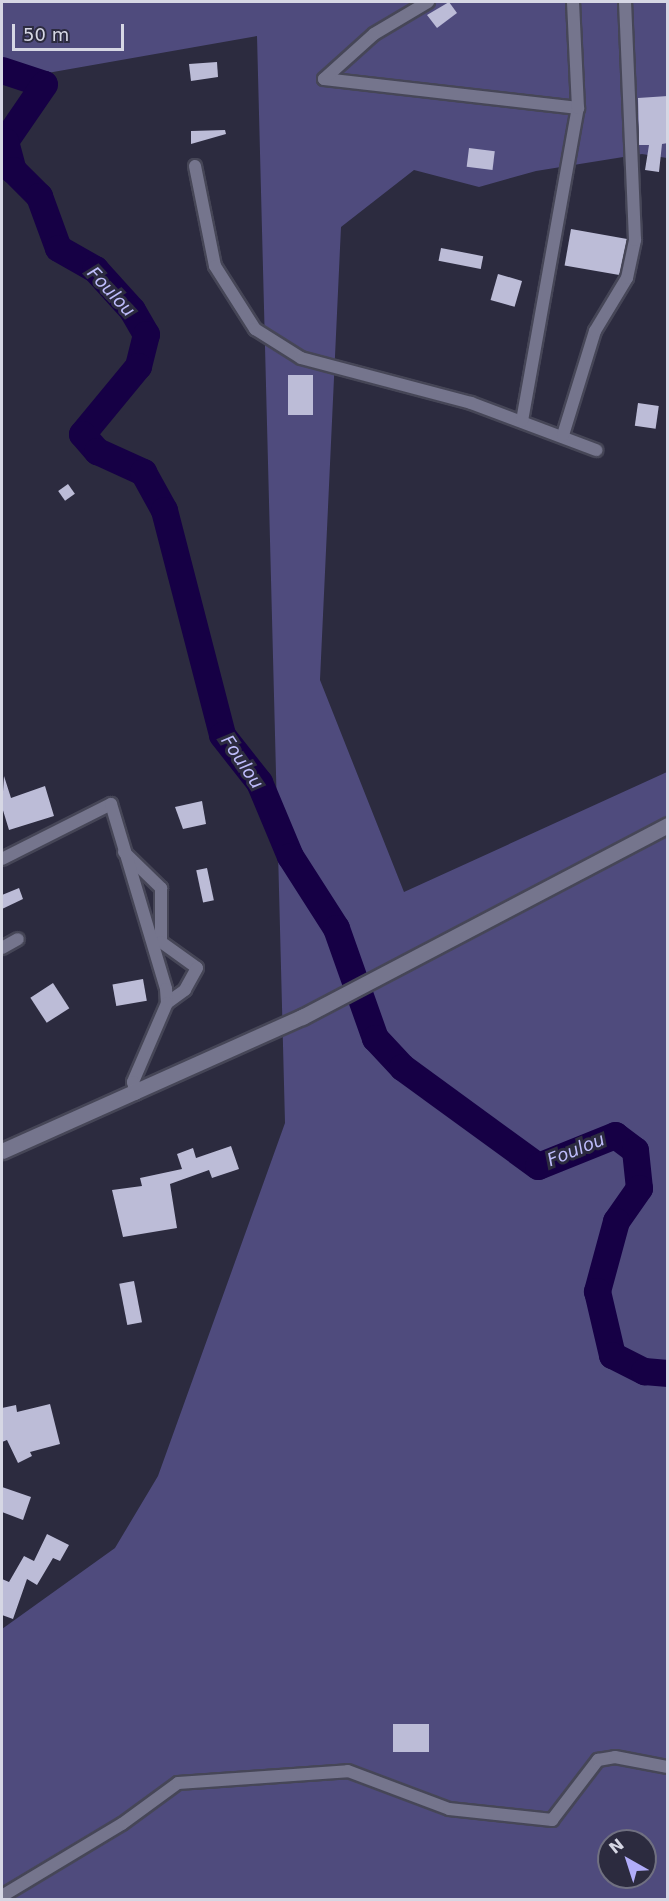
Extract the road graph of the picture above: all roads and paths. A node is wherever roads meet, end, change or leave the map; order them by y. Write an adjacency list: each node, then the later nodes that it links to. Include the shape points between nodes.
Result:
1 (428, 2): 4 (street, via 374,34 324,79)
2 (573, 2): 4 (street)
3 (625, 2): 7 (street, via 635,240 627,278 595,331)
4 (578, 108): 6 (street)
5 (195, 166): 6 (street, via 215,266 255,329 301,358)
6 (522, 421): 7 (street)
7 (563, 435): 8 (street)
8 (596, 450)
9 (668, 825): 15 (street, via 302,1017)
10 (124, 852): 11 (street, via 111,804); 14 (street); 14 (street, via 161,888 160,942 197,968 185,990)
11 (2, 859)
12 (18, 939): 13 (street)
13 (2, 948)
14 (167, 1004): 15 (street, via 133,1082)
15 (136, 1094): 16 (street)
16 (2, 1151)
17 (668, 1767): 18 (street, via 615,1757 597,1760 552,1820 449,1809 348,1771 178,1783 123,1824)
18 (2, 1896)

